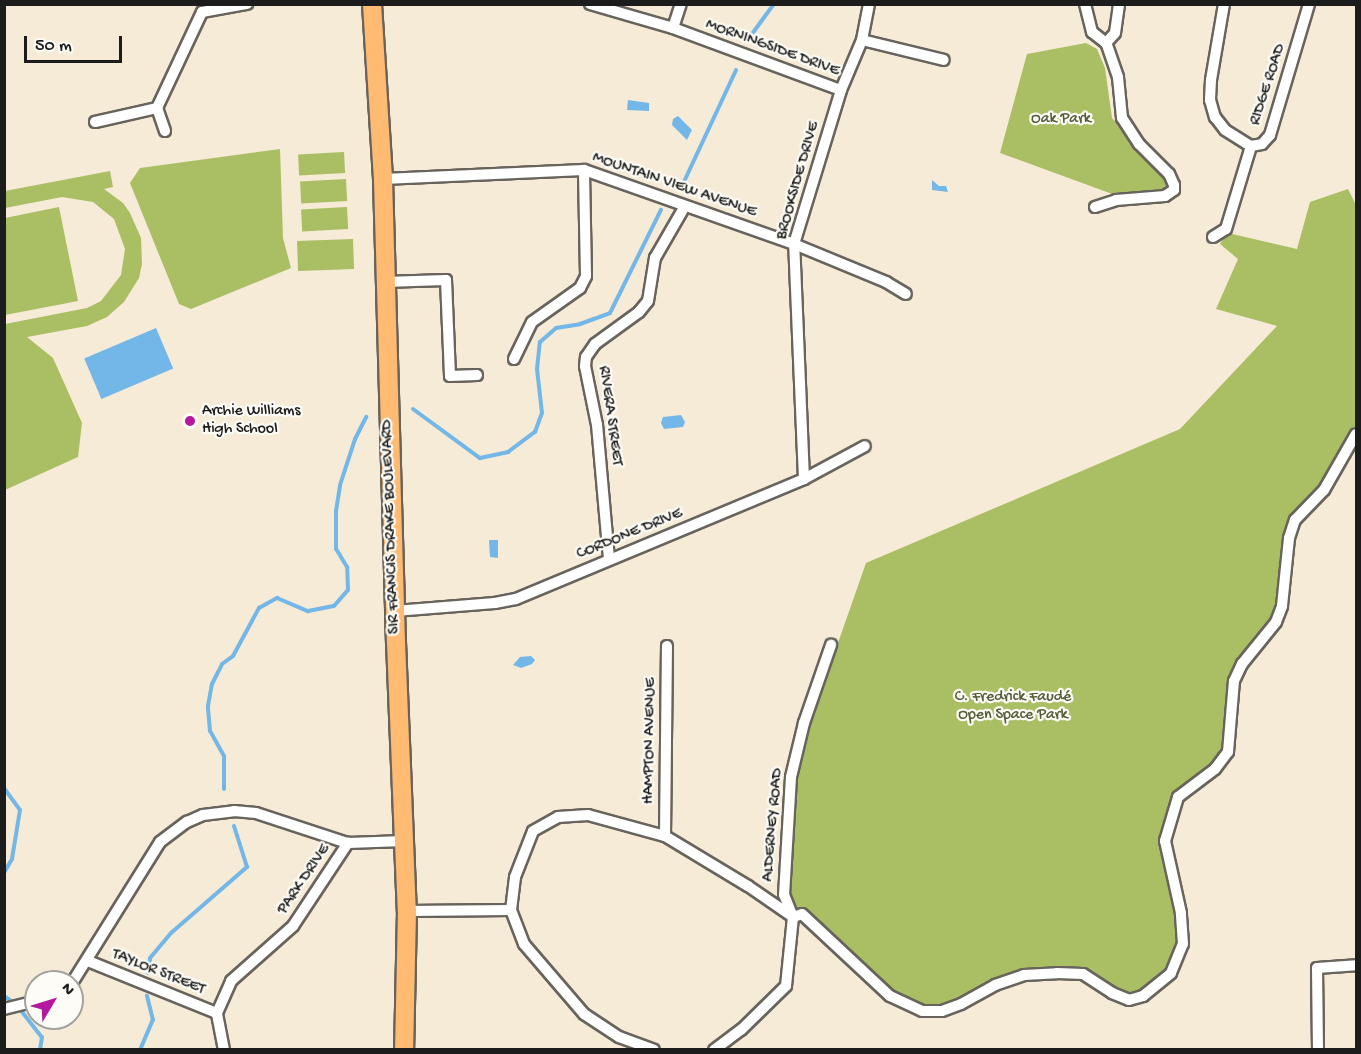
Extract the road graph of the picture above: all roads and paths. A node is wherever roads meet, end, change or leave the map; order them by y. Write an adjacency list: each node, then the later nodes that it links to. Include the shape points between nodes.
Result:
1 (247, 4): 15 (street, via 202,12)
2 (372, 4): 20 (main road, SIR FRANCIS DRAKE BOULEVARD)
3 (590, 4): 10 (street, MORNINGSIDE DRIVE)
4 (681, 4): 10 (street)
5 (869, 4): 11 (street, BROOKSIDE DRIVE)
6 (1085, 4): 12 (street, via 1092,32)
7 (1119, 4): 12 (street, via 1115,33)
8 (1224, 4): 18 (street, RIDGE ROAD, via 1210,100 1220,124 1230,135)
9 (1309, 4): 18 (street, RIDGE ROAD, via 1269,135 1262,144)
10 (673, 28): 14 (street, MORNINGSIDE DRIVE)
11 (862, 40): 13 (street); 14 (street, BROOKSIDE DRIVE)
12 (1106, 44): 22 (street, via 1118,77 1122,118 1139,144 1169,174 1174,190 1165,196 1116,200)
13 (944, 60)
14 (841, 90): 24 (street, BROOKSIDE DRIVE)
15 (157, 108): 16 (street); 17 (street)
16 (95, 122)
17 (165, 131)
18 (1251, 146): 23 (street, via 1226,229)
19 (584, 170): 20 (street, MOUNTAIN VIEW AVENUE); 21 (street, MOUNTAIN VIEW AVENUE); 27 (street, via 586,276 580,288 532,322)
20 (383, 179): 25 (main road, SIR FRANCIS DRAKE BOULEVARD)
21 (685, 206): 24 (street, MOUNTAIN VIEW AVENUE); 32 (street, RIVERA STREET, via 655,258 648,301 595,344 586,357 597,425)
22 (1095, 207)
23 (1213, 237)
24 (794, 244): 26 (street, MOUNTAIN VIEW AVENUE); 31 (street, BROOKSIDE DRIVE)
25 (384, 282): 28 (street, via 446,280 450,376); 33 (main road, SIR FRANCIS DRAKE BOULEVARD)
26 (906, 294)
27 (514, 359)
28 (477, 375)
29 (1356, 434): 41 (street, via 1324,490 1295,520 1276,622 1242,664 1234,681 1228,752 1215,770 1178,797 1165,841 1181,913 1183,944 1171,973 1143,996 1129,1000 1083,974 1057,973 1024,975 942,1011 922,1011 890,996 802,914)
30 (865, 446): 31 (street, CORDONE DRIVE)
31 (804, 479): 32 (street, CORDONE DRIVE)
32 (609, 559): 33 (street, CORDONE DRIVE, via 516,599)
33 (395, 611): 37 (main road, SIR FRANCIS DRAKE BOULEVARD)
34 (831, 645): 41 (street, ALDERNEY ROAD, via 804,723 791,777 784,895)
35 (667, 646): 36 (street, HAMPTON AVENUE)
36 (665, 836): 39 (street, via 588,815 558,817 533,831 515,877); 41 (street)
37 (404, 841): 38 (street); 40 (main road, SIR FRANCIS DRAKE BOULEVARD)
38 (348, 843): 42 (street, via 256,813 203,815 187,822 160,842); 47 (street, PARK DRIVE, via 293,926 231,981)
39 (511, 910): 40 (street); 50 (street, via 524,944 584,1014 619,1037)
40 (407, 911): 49 (main road, SIR FRANCIS DRAKE BOULEVARD)
41 (793, 917): 51 (street, ALDERNEY ROAD, via 786,986)
42 (88, 961): 44 (street); 47 (street, TAYLOR STREET)
43 (1356, 965): 52 (street, via 1317,968)
44 (81, 970)
45 (24, 1004): 46 (street)
46 (6, 1009)
47 (218, 1013): 48 (street)
48 (224, 1050)
49 (404, 1050)
50 (654, 1050)
51 (714, 1050)
52 (1318, 1050)

